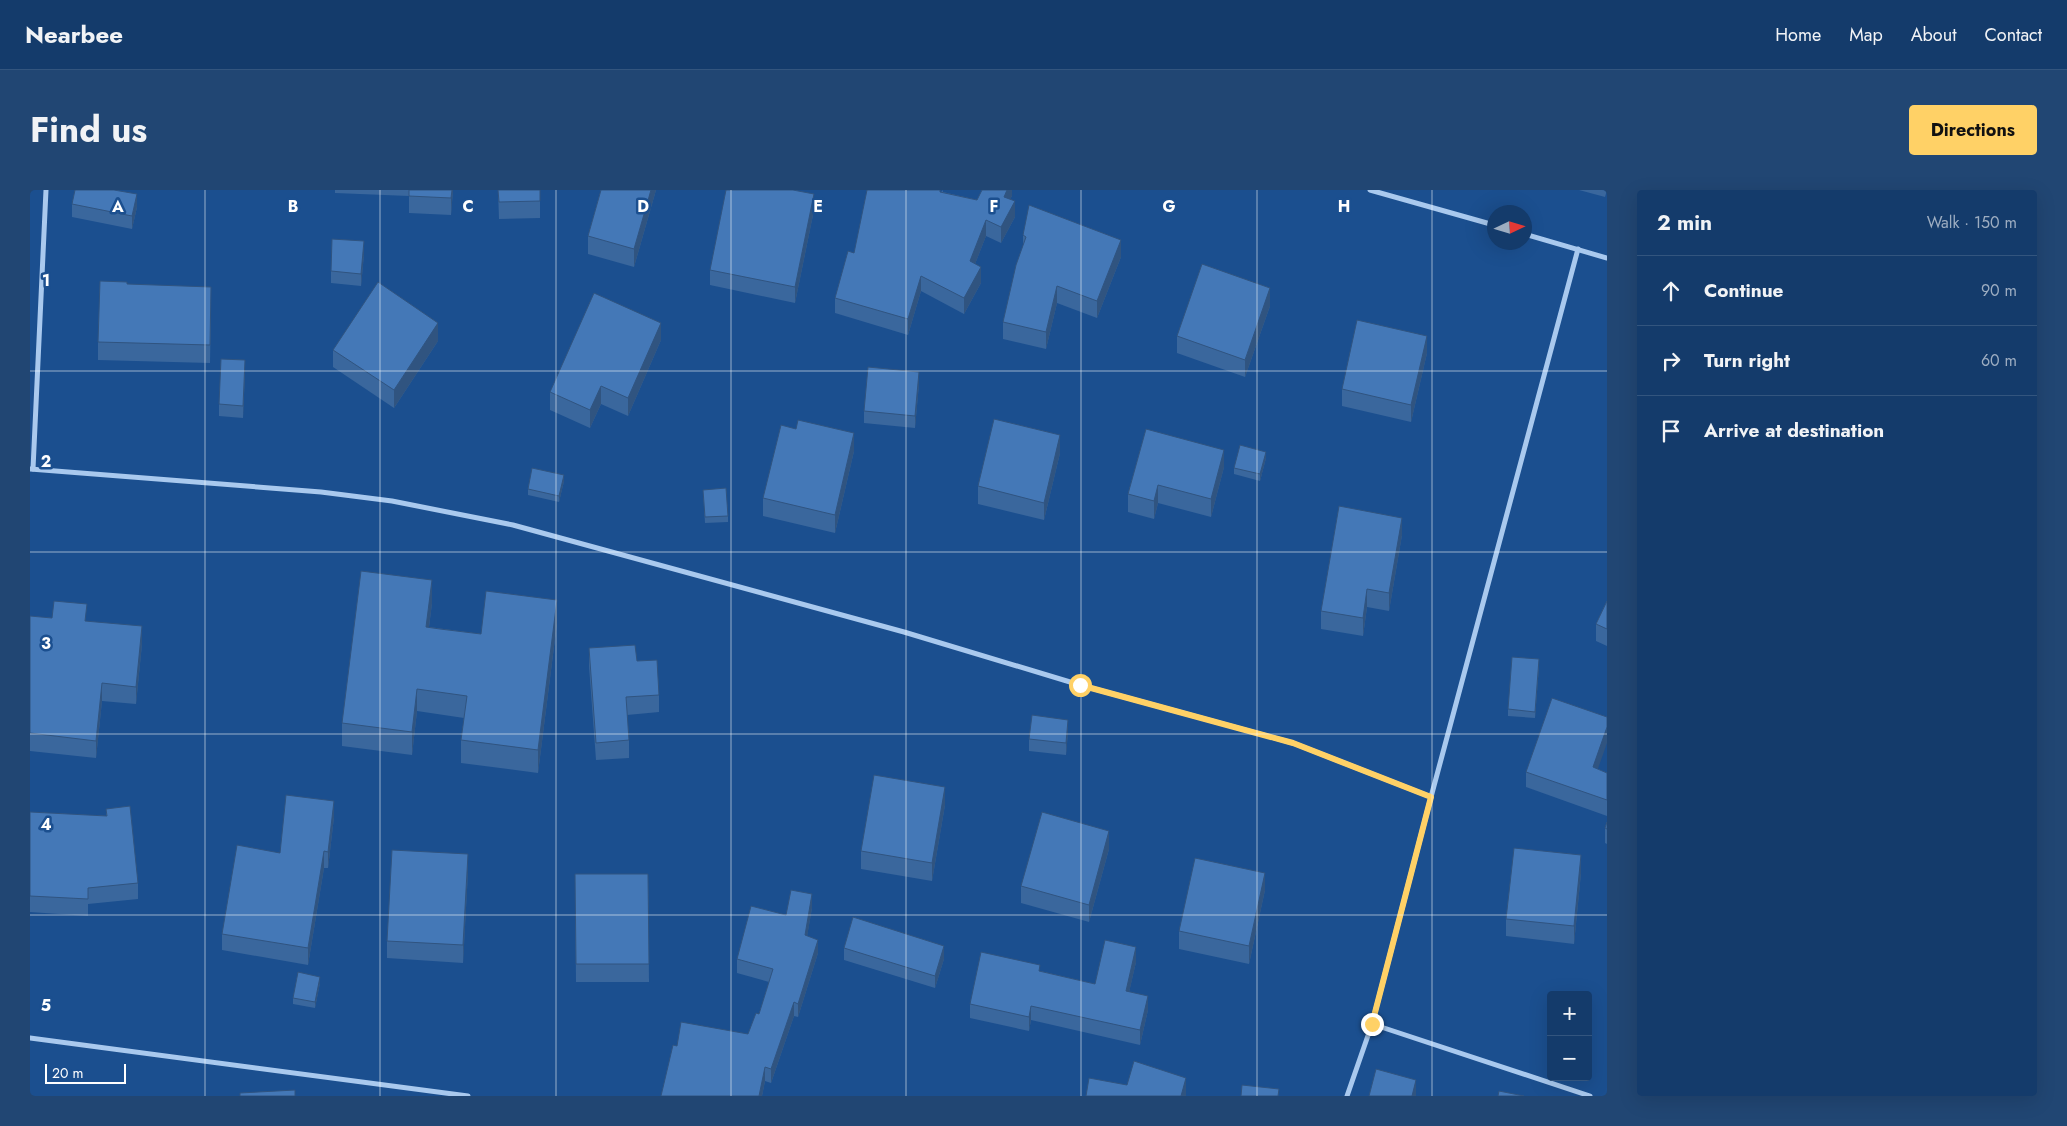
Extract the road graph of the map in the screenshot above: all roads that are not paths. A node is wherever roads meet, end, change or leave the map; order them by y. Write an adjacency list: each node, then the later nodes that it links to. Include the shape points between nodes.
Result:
1 (46, 190): 7 (street)
2 (1370, 190): 3 (street)
3 (1487, 223)
4 (1532, 236): 5 (street)
5 (1578, 249): 6 (street); 8 (street)
6 (1607, 258)
7 (32, 469): 8 (street, via 321,492 392,501 513,525 1293,743)
8 (1431, 797): 9 (street)
9 (1372, 1024): 12 (street); 13 (street)
10 (30, 1038): 11 (street)
11 (468, 1096)
12 (1347, 1096)
13 (1590, 1096)

